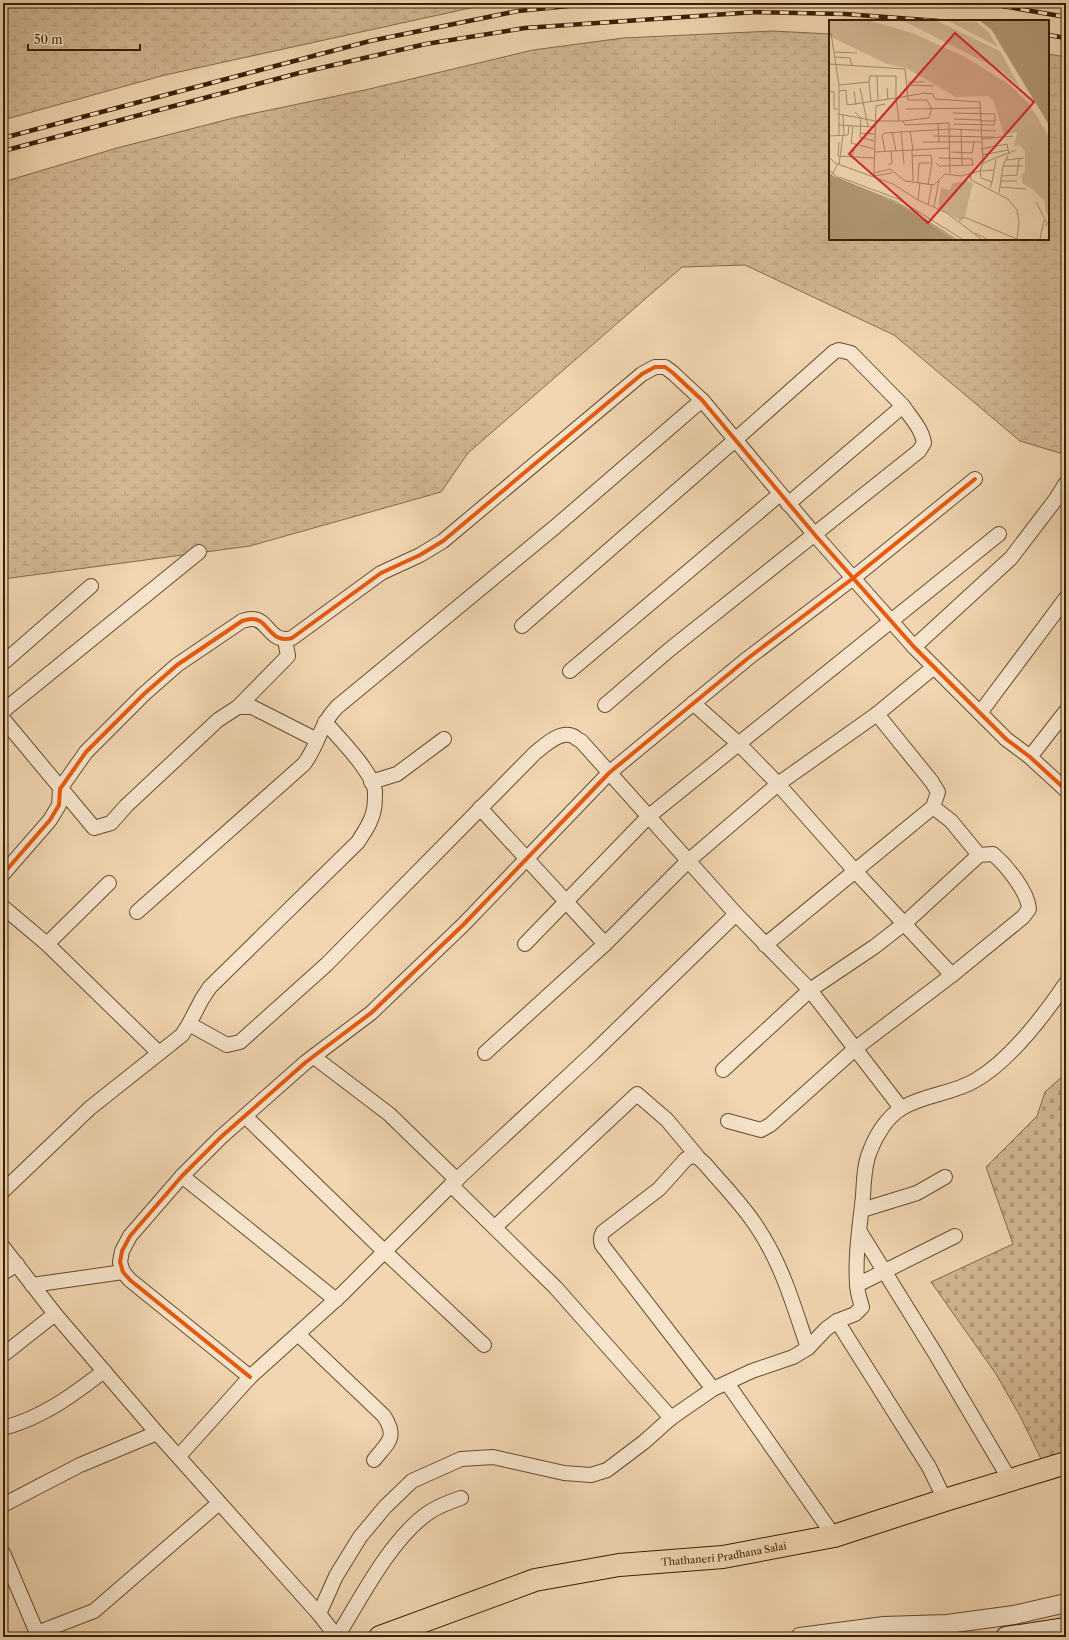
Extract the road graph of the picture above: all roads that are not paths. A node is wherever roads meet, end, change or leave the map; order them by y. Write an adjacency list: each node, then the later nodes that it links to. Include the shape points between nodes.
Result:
1 (702, 400): 3 (street); 15 (street, via 665,367 655,367 642,374 443,541 381,573 292,638); 28 (street, via 555,527 337,707)
2 (903, 406): 3 (street, via 851,353 839,350); 6 (street); 8 (street, via 924,438 919,451)
3 (735, 440): 6 (street); 14 (street)
4 (975, 479): 10 (street)
5 (1066, 483): 16 (street, via 1011,558)
6 (784, 499): 8 (street); 19 (street)
7 (999, 534): 13 (street)
8 (814, 535): 10 (street); 21 (street, via 669,650)
9 (199, 552): 23 (street)
10 (852, 579): 13 (street); 20 (street)
11 (90, 586): 17 (street)
12 (1066, 598): 25 (street)
13 (891, 622): 16 (street); 31 (street)
14 (522, 626)
15 (285, 640): 22 (street, via 288,656); 36 (street, via 279,639 259,621 252,618 242,621 177,665 144,694 86,752)
16 (914, 647): 18 (street)
17 (3, 663)
18 (934, 667): 25 (street); 26 (street)
19 (570, 671)
20 (693, 703): 31 (street); 33 (street)
21 (605, 705)
22 (238, 707): 30 (street, via 252,707); 36 (street, via 218,720 111,823 94,828)
23 (3, 711)
24 (1066, 711): 32 (street)
25 (980, 713): 32 (street, via 1006,739)
26 (877, 714): 35 (street); 38 (street, via 932,782 938,792)
27 (3, 719): 36 (street)
28 (325, 722): 30 (street); 34 (street, via 354,754)
29 (444, 739): 34 (street, via 397,774)
30 (317, 740): 49 (street, via 304,764)
31 (739, 744): 35 (street); 40 (street)
32 (1030, 757): 37 (street)
33 (609, 773): 39 (street, via 581,742 572,735 563,735 535,753); 40 (street); 42 (street)
34 (371, 782): 59 (street, via 375,790 374,810 358,842 210,987)
35 (778, 784): 43 (street); 44 (street)
36 (60, 789): 45 (street, via 59,805 50,820)
37 (1066, 790)
38 (933, 807): 41 (street, via 951,821); 44 (street)
39 (480, 808): 42 (street); 59 (street, via 327,964 240,1042 227,1045)
40 (649, 816): 43 (street); 47 (street)
41 (979, 855): 51 (street); 56 (street, via 993,854 1000,860 1026,895 1029,909 1023,917)
42 (526, 858): 47 (street); 63 (street, via 463,925 371,1013)
43 (687, 862): 50 (street); 54 (street)
44 (855, 871): 51 (street); 55 (street)
45 (3, 874)
46 (109, 883): 52 (street)
47 (566, 902): 53 (street); 54 (street)
48 (3, 908): 52 (street)
49 (137, 912)
50 (736, 914): 55 (street); 71 (street, via 593,1053)
51 (905, 923): 56 (street); 58 (street)
52 (47, 944): 61 (street)
53 (525, 944)
54 (604, 944): 62 (street)
55 (765, 945): 58 (street)
56 (952, 975): 60 (street)
57 (1066, 983): 65 (street, via 1003,1060 976,1081)
58 (810, 990): 60 (street); 64 (street)
59 (189, 1024): 61 (street, via 182,1035)
60 (856, 1048): 65 (street); 67 (street, via 770,1125 761,1130)
61 (159, 1053): 72 (street, via 90,1108)
62 (485, 1053)
63 (314, 1057): 66 (street); 71 (street, via 389,1114)
64 (723, 1070)
65 (901, 1108): 73 (street, via 879,1132 869,1152)
66 (245, 1116): 69 (street); 78 (street)
67 (728, 1121)
68 (697, 1156): 74 (street, via 667,1120 637,1094); 90 (street, via 748,1214 770,1249 786,1283); 95 (street, via 686,1159 659,1189 603,1232 600,1241)
69 (182, 1176): 80 (street, via 130,1236 122,1251 120,1262); 85 (street)
70 (945, 1177): 73 (street, via 917,1193)
71 (454, 1182): 74 (street); 78 (street)
72 (3, 1191)
73 (862, 1210): 75 (street)
74 (495, 1227): 96 (street, via 556,1288)
75 (860, 1232): 81 (street); 84 (street, via 856,1258)
76 (955, 1236): 81 (street)
77 (3, 1247): 79 (street)
78 (385, 1252): 85 (street); 89 (street)
79 (17, 1264): 82 (street); 83 (street)
80 (123, 1272): 83 (street); 93 (street)
81 (885, 1272): 84 (street); 102 (street)
82 (3, 1273)
83 (32, 1285): 86 (street)
84 (857, 1285): 87 (street, via 862,1307 855,1314)
85 (336, 1300): 88 (street)
86 (55, 1314): 91 (street); 92 (street)
87 (837, 1321): 90 (street, via 816,1337); 104 (street, via 930,1467)
88 (298, 1334): 93 (street); 100 (street, via 384,1416 392,1433)
89 (484, 1345)
90 (808, 1348): 94 (street, via 793,1357 752,1371)
91 (3, 1355)
92 (104, 1371): 97 (street, via 73,1395 46,1411); 98 (street)
93 (250, 1377): 99 (street)
94 (728, 1383): 95 (street); 107 (street)
95 (713, 1389): 96 (street)
96 (671, 1418): 110 (street, via 607,1470 591,1475 564,1473 493,1457 461,1459 412,1482 385,1507 360,1537 336,1576)
97 (3, 1428)
98 (157, 1433): 99 (street); 106 (street, via 80,1465)
99 (179, 1456): 105 (street)
100 (374, 1460)
101 (1066, 1463): 102 (main road, Thathaneri Pradhana Salai)
102 (1010, 1480): 104 (main road, Thathaneri Pradhana Salai)
103 (461, 1498): 113 (street, via 442,1504 408,1531 378,1571)
104 (946, 1500): 107 (main road, Thathaneri Pradhana Salai)
105 (219, 1503): 110 (street); 112 (street, via 94,1611)
106 (3, 1505)
107 (834, 1536): 114 (main road, Thathaneri Pradhana Salai, via 722,1557 619,1565 535,1580)
108 (3, 1553): 112 (street)
109 (1066, 1603): 115 (street, via 1014,1615 947,1624 884,1626)
110 (319, 1614): 113 (street)
111 (1066, 1628): 116 (main road)
112 (35, 1635)
113 (337, 1637)
114 (380, 1637)
115 (800, 1637)
116 (1006, 1637)

